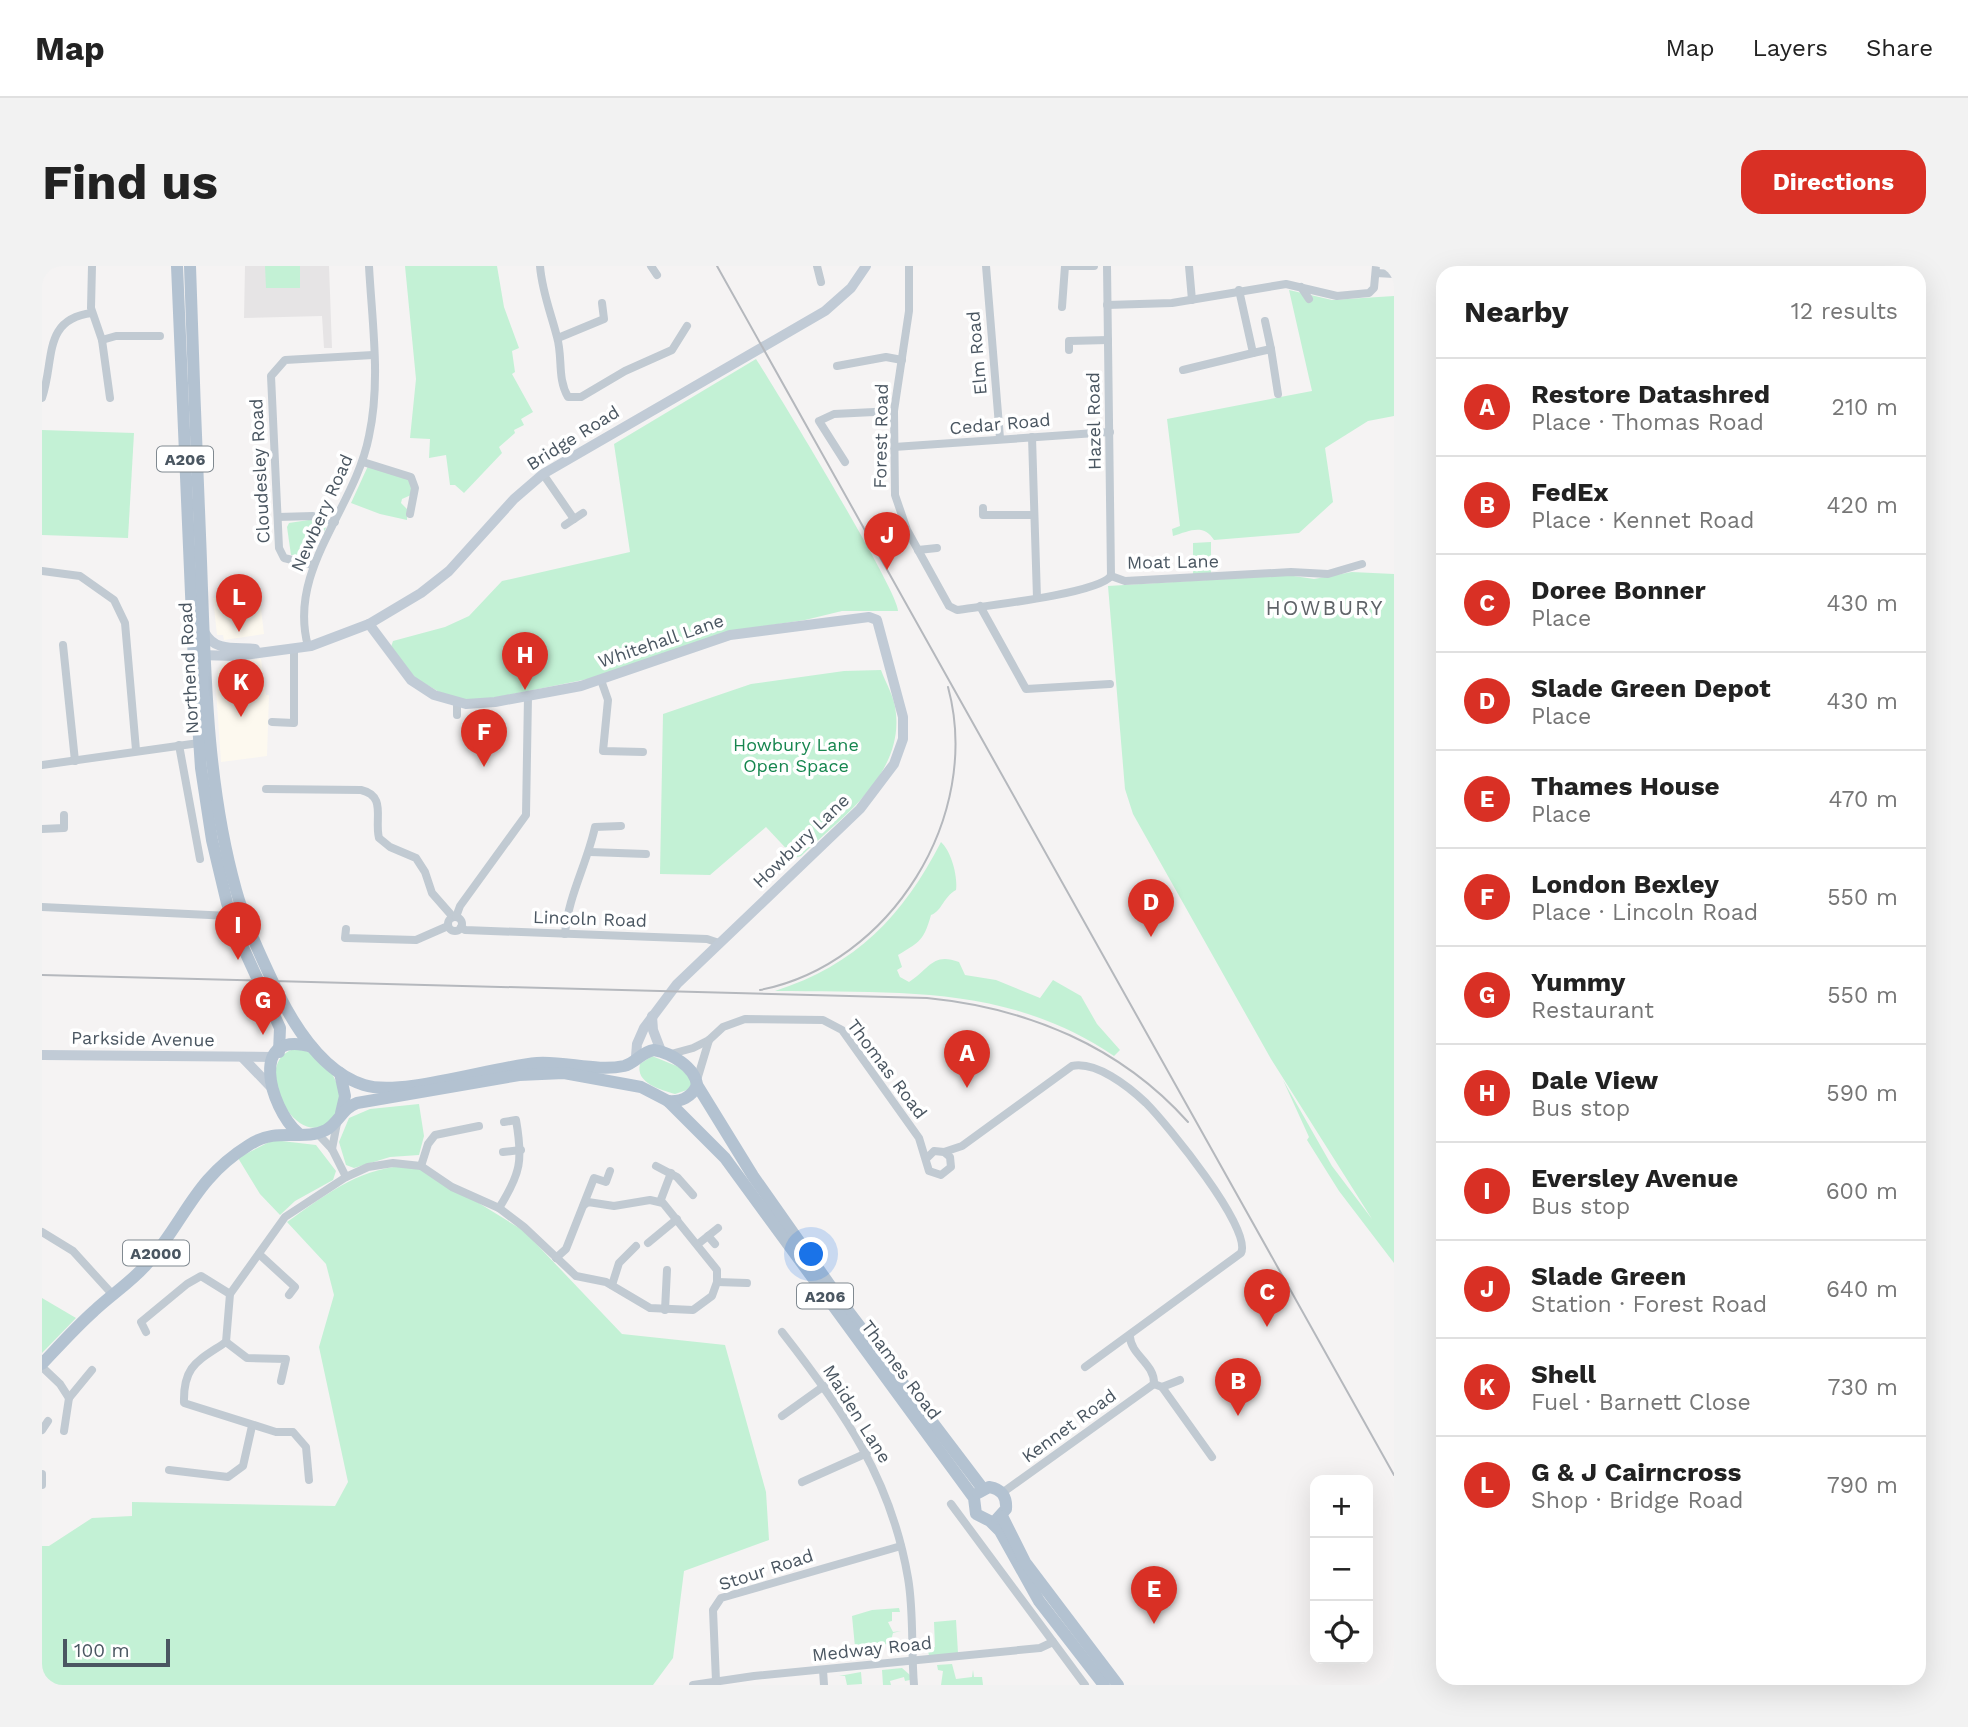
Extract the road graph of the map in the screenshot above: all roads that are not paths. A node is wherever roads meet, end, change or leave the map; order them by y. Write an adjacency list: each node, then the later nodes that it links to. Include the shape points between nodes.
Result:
1 (92, 266): 26 (street)
2 (177, 266): 76 (main road, Northend Road / A206)
3 (190, 266): 71 (main road, Northend Road / A206)
4 (369, 266): 37 (street, Newbery Road)
5 (540, 266): 30 (street, via 544,298)
6 (651, 266): 17 (street)
7 (817, 266): 18 (street)
8 (866, 266): 51 (street, Bridge Road, via 836,302 806,323)
9 (909, 266): 38 (street, Forest Road)
10 (986, 266): 47 (street, Elm Road)
11 (1065, 266): 12 (street); 25 (street)
12 (1094, 266)
13 (1107, 266): 24 (street, Hazel Road)
14 (1189, 266): 22 (street)
15 (1376, 270): 16 (street); 19 (street, via 1369,293 1334,296)
16 (1394, 274)
17 (657, 275)
18 (821, 282)
19 (1301, 286): 20 (street); 21 (street)
20 (1238, 290): 22 (street); 36 (street)
21 (1309, 299)
22 (1192, 300): 24 (street)
23 (602, 303): 30 (street, via 604,319)
24 (1107, 305): 32 (street, Hazel Road)
25 (1062, 307)
26 (92, 313): 31 (street); 33 (street, via 67,318)
27 (1265, 321): 34 (street)
28 (687, 326): 30 (street, via 672,350 581,397 568,397 561,385)
29 (160, 336): 31 (street, via 116,335)
30 (558, 338)
31 (102, 340): 43 (street)
32 (1108, 340): 35 (street, via 1069,341); 45 (street, Hazel Road)
33 (45, 346): 42 (street)
34 (1270, 349): 36 (street); 41 (street)
35 (1069, 350)
36 (1253, 353): 40 (street)
37 (373, 355): 49 (street, Newbery Road, via 373,413); 56 (street, Cloudesley Road, via 285,360 271,376)
38 (902, 360): 39 (street, Forest Road, via 874,358); 44 (street, Forest Road)
39 (837, 366)
40 (1183, 370)
41 (1278, 394)
42 (42, 398)
43 (110, 398)
44 (894, 411): 48 (street, Forest Road); 50 (street, via 834,414 819,421)
45 (1110, 432): 46 (street, Cedar Road); 65 (street, Hazel Road)
46 (1032, 437): 47 (street, Cedar Road); 55 (street)
47 (1000, 438): 48 (street, Cedar Road)
48 (894, 447): 61 (street, Forest Road, via 899,513)
49 (363, 462): 53 (street, via 411,477 415,488); 58 (street, Newbery Road)
50 (845, 462)
51 (543, 474): 57 (street); 70 (street, Bridge Road, via 449,571)
52 (583, 513): 57 (street)
53 (410, 514)
54 (983, 515): 55 (street)
55 (1033, 515): 66 (street)
56 (278, 517): 58 (street, via 313,516); 63 (street, Cloudesley Road, via 281,554 290,561)
57 (574, 519): 59 (street)
58 (335, 522): 63 (street, Newbery Road)
59 (565, 525)
60 (937, 548): 61 (street)
61 (918, 550): 67 (street, Forest Road)
62 (1362, 564): 65 (street, Moat Lane, via 1328,574 1125,581)
63 (313, 565): 73 (street, Newbery Road, via 303,600)
64 (42, 571): 85 (street, via 80,576 114,600 125,623)
65 (1111, 576): 66 (street, Moat Lane, via 1101,585)
66 (1037, 598): 68 (street, Moat Lane)
67 (949, 606): 68 (street, Moat Lane, via 957,610)
68 (980, 606): 78 (street, via 1026,689)
69 (877, 620): 77 (street, Whitehall Lane, via 836,620 730,635); 103 (street, Howbury Lane, via 901,703 903,739 898,755 860,809)
70 (369, 624): 73 (street, Bridge Road); 80 (street, Whitehall Lane, via 411,680)
71 (205, 633): 75 (street, Bridge Road, via 219,647); 76 (main road, Northend Road / A206)
72 (63, 645): 87 (street)
73 (308, 646): 74 (street, Bridge Road)
74 (295, 648): 75 (street, Bridge Road); 82 (street, via 294,723)
75 (265, 651): 76 (street, Bridge Road)
76 (200, 655): 83 (main road, Northend Road / A206); 106 (main road, Northend Road / A206, via 216,783 236,890 257,951 288,1013)
77 (601, 680): 79 (street, Whitehall Lane); 86 (street, via 608,700 603,751)
78 (1110, 684)
79 (528, 696): 80 (street, Whitehall Lane); 98 (street, via 526,815)
80 (457, 703): 81 (street)
81 (457, 715)
82 (272, 722)
83 (199, 743): 84 (street); 97 (main road, Northend Road / A206, via 212,840)
84 (179, 746): 85 (street); 95 (street)
85 (136, 750): 87 (street)
86 (643, 751)
87 (75, 761): 88 (street)
88 (42, 765)
89 (266, 789): 98 (street, via 373,794 378,801 380,838 416,858 432,893)
90 (64, 815): 92 (street, via 64,828)
91 (621, 826): 93 (street, via 595,827)
92 (42, 829)
93 (590, 852): 94 (street); 102 (street, via 567,905)
94 (646, 854)
95 (200, 859)
96 (42, 907): 97 (street)
97 (229, 910): 108 (main road, Northend Road / A206, via 280,1028)
98 (454, 917): 99 (street); 100 (street, via 461,920)
99 (448, 926): 100 (street, Lincoln Road, via 453,931); 101 (street, via 416,940 345,937)
100 (461, 927): 102 (street, Lincoln Road)
101 (346, 929)
102 (565, 934): 103 (street, Lincoln Road)
103 (719, 943): 104 (street, Howbury Lane)
104 (652, 1016): 107 (street); 111 (street, Howbury Lane, via 637,1044)
105 (709, 1040): 107 (street, Thomas Road, via 684,1052); 113 (street); 124 (street, Thomas Road, via 723,1027 745,1018 833,1023)
106 (312, 1046): 108 (main road, via 288,1046); 112 (main road)
107 (664, 1053): 111 (main road, via 648,1051); 113 (main road, Thames Road, via 692,1071)
108 (276, 1054): 110 (street, Parkside Avenue); 114 (main road, via 268,1074)
109 (42, 1055): 110 (street, Parkside Avenue)
110 (243, 1058): 114 (street)
111 (635, 1060): 112 (main road, via 613,1067 558,1062 522,1065 384,1089 360,1084); 115 (main road, via 635,1077)
112 (340, 1073): 118 (main road, via 345,1096)
113 (697, 1082): 117 (main road, via 693,1093 684,1099); 184 (main road, Thames Road / A206, via 753,1176)
114 (270, 1086): 116 (main road)
115 (641, 1087): 117 (main road, Thames Road); 118 (main road, Thames Road, via 580,1074 519,1075 362,1102 350,1105)
116 (275, 1100): 121 (main road); 123 (main road, via 278,1118)
117 (668, 1101): 184 (main road, Thames Road / A206, via 724,1158)
118 (339, 1118): 122 (main road, Thames Road); 126 (street)
119 (504, 1122): 127 (street, via 516,1120)
120 (479, 1126): 132 (street, via 435,1135)
121 (298, 1133): 122 (main road); 123 (main road, A2000)
122 (317, 1133): 126 (street)
123 (262, 1137): 156 (main road, A2000, via 205,1181 158,1251)
124 (919, 1138): 128 (street, Thomas Road); 130 (street, Thomas Road)
125 (962, 1146): 128 (street); 131 (street); 161 (street, via 1072,1066 1094,1067 1144,1101 1190,1155 1243,1240 1241,1253)
126 (332, 1149): 136 (street)
127 (522, 1150): 129 (street); 140 (street, via 517,1179)
128 (941, 1151): 130 (street); 131 (street, Thomas Road)
129 (503, 1152)
130 (927, 1158): 131 (street, via 927,1167 936,1175 946,1174)
131 (952, 1163)
132 (421, 1166): 136 (street, via 384,1163); 140 (street)
133 (656, 1166): 135 (street)
134 (610, 1171): 139 (street, via 606,1182 594,1178)
135 (671, 1173): 137 (street); 138 (street)
136 (346, 1177): 149 (street, via 285,1217)
137 (693, 1195)
138 (660, 1202): 139 (street); 141 (street)
139 (584, 1205): 150 (street, via 566,1249)
140 (499, 1208): 150 (street)
141 (677, 1219): 145 (street); 146 (street)
142 (718, 1228): 144 (street)
143 (42, 1231): 156 (street, via 73,1251)
144 (708, 1236): 146 (street); 147 (street)
145 (648, 1243)
146 (698, 1244): 152 (street, via 715,1265)
147 (715, 1244)
148 (636, 1246): 154 (street, via 619,1263)
149 (259, 1254): 155 (street); 157 (street, via 295,1287)
150 (556, 1258): 154 (street, via 576,1276)
151 (667, 1270): 158 (street)
152 (717, 1282): 153 (street); 158 (street, via 709,1300 698,1308)
153 (747, 1283)
154 (612, 1285): 158 (street, via 644,1306)
155 (230, 1294): 159 (street, via 201,1276 141,1322); 162 (street)
156 (113, 1295): 163 (main road, A2000)
157 (289, 1295)
158 (665, 1310)
159 (146, 1332)
160 (782, 1332): 169 (street, Maiden Lane)
161 (1130, 1337): 164 (street); 168 (street)
162 (226, 1342): 167 (street, via 247,1358 286,1359); 173 (street, via 192,1365 183,1383 184,1403)
163 (42, 1366): 170 (street)
164 (1085, 1367)
165 (92, 1370): 170 (street)
166 (1180, 1380): 168 (street, Kennet Road)
167 (281, 1381)
168 (1158, 1385): 177 (street); 183 (street, Kennet Road)
169 (824, 1386): 171 (street); 176 (street, Maiden Lane)
170 (69, 1398): 175 (street)
171 (782, 1416)
172 (48, 1421): 174 (street)
173 (252, 1426): 178 (street, via 243,1466 228,1477); 180 (street, via 293,1432 306,1447)
174 (42, 1430)
175 (64, 1431)
176 (867, 1453): 181 (street); 187 (street, Maiden Lane, via 886,1494)
177 (1212, 1457)
178 (169, 1470)
179 (42, 1474): 182 (street)
180 (309, 1480)
181 (802, 1482)
182 (42, 1485)
183 (1002, 1493): 184 (main road, via 995,1488); 186 (main road, Thames Road / A206, via 1007,1502)
184 (979, 1494): 186 (main road, Thames Road / A206, via 976,1514)
185 (951, 1504): 188 (street)
186 (996, 1518): 197 (main road, Thames Road / A206, via 1039,1601); 198 (main road, Thames Road / A206)
187 (901, 1546): 189 (street, Maiden Lane, via 908,1581); 192 (street, Stour Road, via 721,1598 713,1610)
188 (1054, 1642): 189 (street, Medway Road, via 1040,1648); 196 (street)
189 (912, 1661): 190 (street, Medway Road); 195 (street, Maiden Lane)
190 (823, 1670): 191 (street, Medway Road); 194 (street)
191 (755, 1680): 192 (street, Medway Road)
192 (716, 1681): 193 (street, Medway Road)
193 (693, 1685)
194 (824, 1685)
195 (914, 1685)
196 (1086, 1685)
197 (1104, 1685)
198 (1118, 1685)

